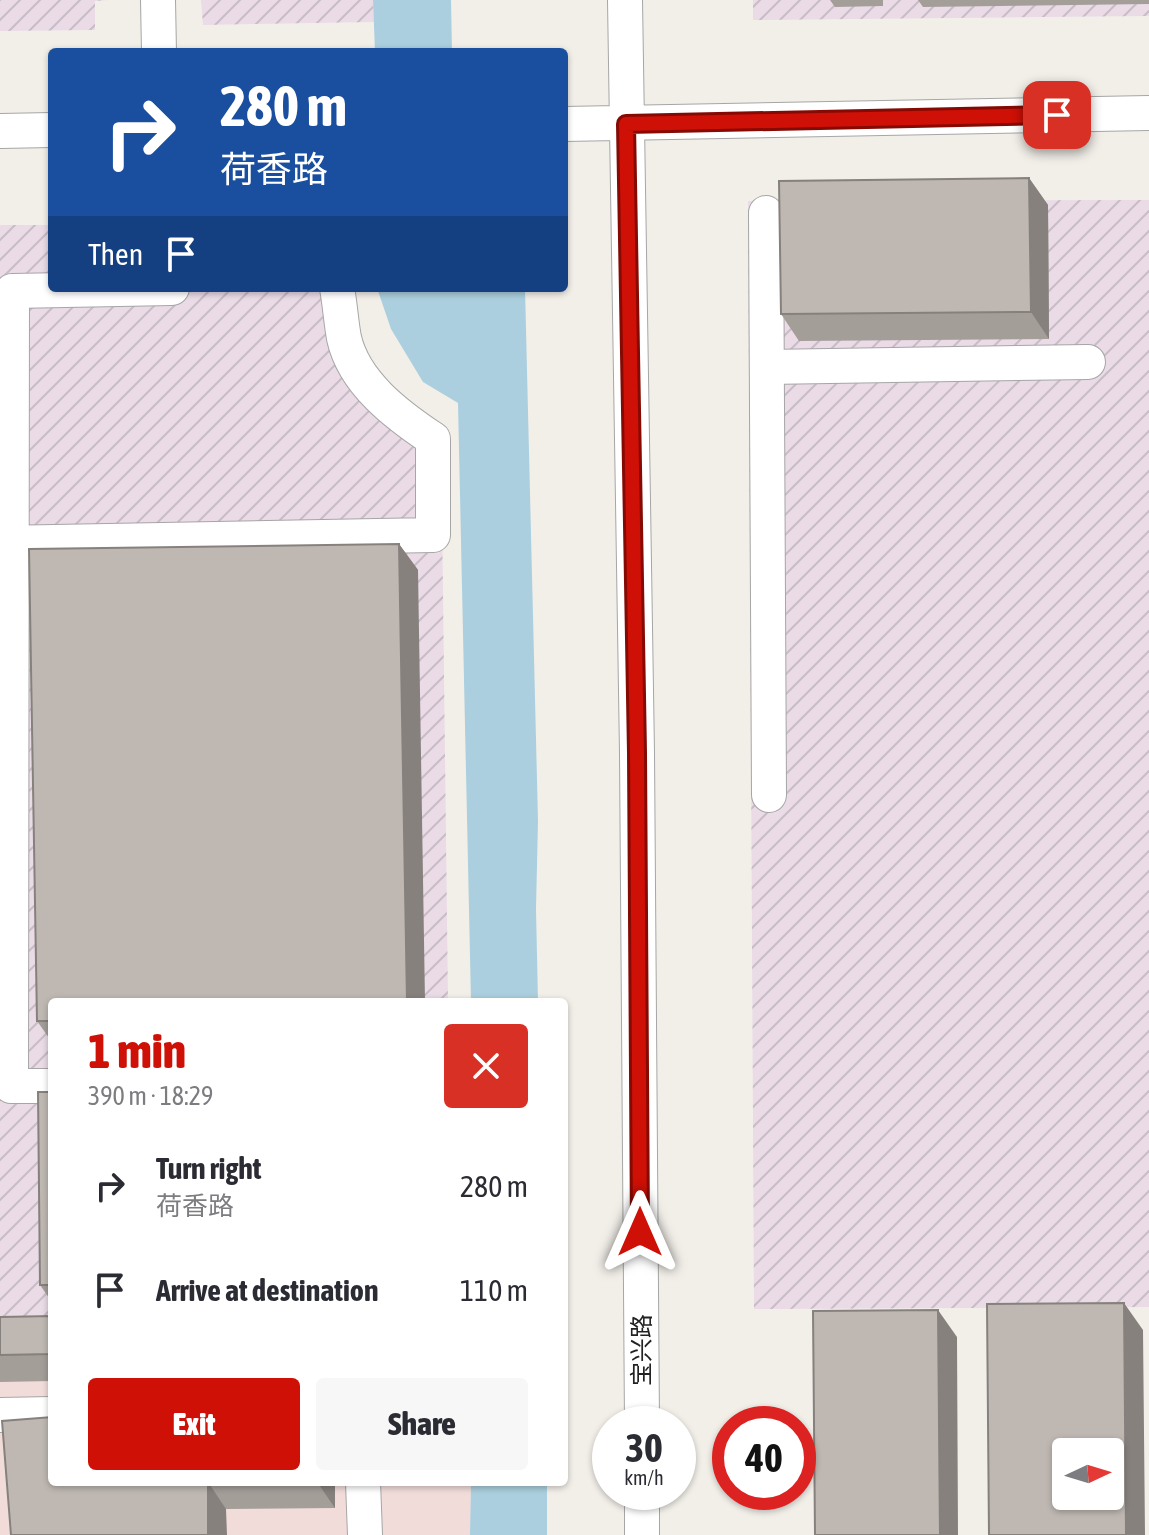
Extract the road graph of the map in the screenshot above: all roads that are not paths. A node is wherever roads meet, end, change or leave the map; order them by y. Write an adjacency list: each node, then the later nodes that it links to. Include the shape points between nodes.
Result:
1 (158, 0): 3 (street)
2 (625, 0): 6 (street, 宝兴路)
3 (159, 48)
4 (1149, 113): 6 (street)
5 (568, 124): 6 (street)
6 (626, 124): 18 (street, 宝兴路)
7 (48, 130): 8 (street)
8 (0, 131)
9 (766, 213): 13 (street)
10 (48, 290): 14 (street, via 12,291)
11 (338, 292): 14 (street, via 344,340 356,367 400,417 433,439 433,535)
12 (1088, 362): 13 (street)
13 (767, 367): 15 (street)
14 (6, 542): 16 (street)
15 (769, 795)
16 (5, 1086): 17 (street)
17 (48, 1086)
18 (642, 1406)
19 (48, 1414): 20 (street)
20 (0, 1415)
21 (363, 1486): 23 (street)
22 (642, 1510): 24 (street)
23 (365, 1535)
24 (642, 1535)

